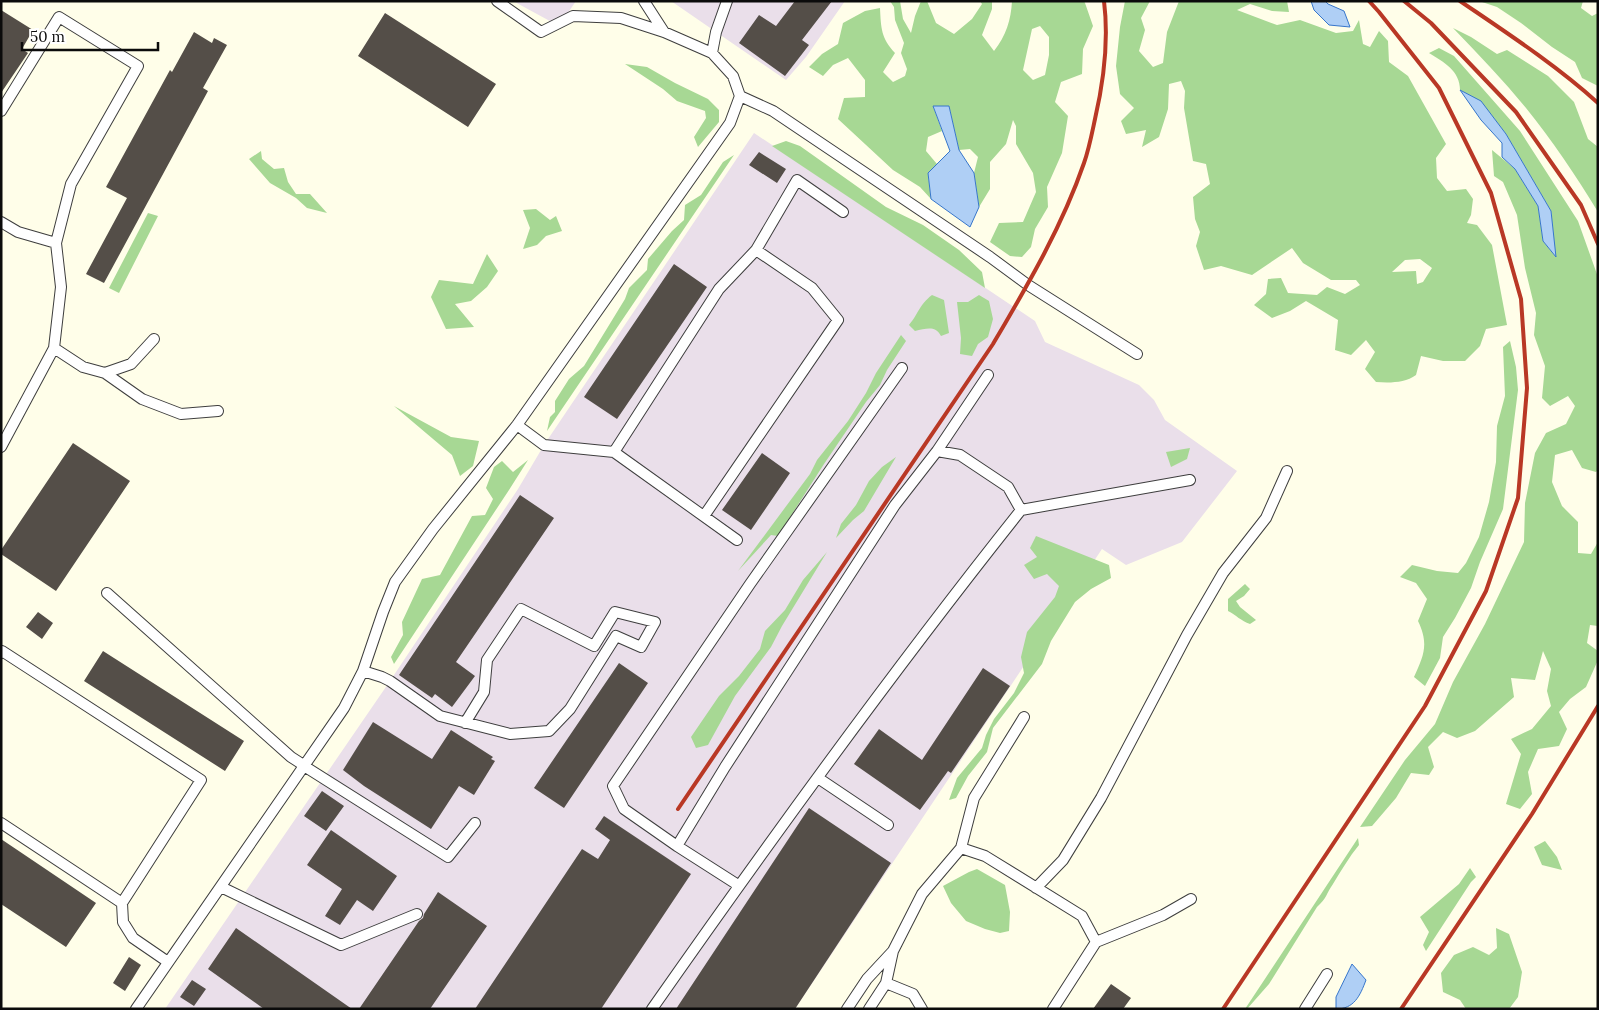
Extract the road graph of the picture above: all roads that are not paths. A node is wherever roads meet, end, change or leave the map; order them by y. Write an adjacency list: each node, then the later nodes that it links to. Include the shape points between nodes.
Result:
1 (497, 1): 4 (lane, via 541,32 573,16 621,18)
2 (644, 1): 4 (lane)
3 (728, 1): 5 (lane)
4 (664, 32): 5 (lane)
5 (712, 53): 6 (lane, via 733,76)
6 (740, 96): 14 (lane, via 773,111 1028,285); 19 (lane, via 730,123)
7 (1, 111): 10 (lane, via 59,17 138,66 71,184)
8 (843, 212): 11 (lane, via 798,180)
9 (1, 222): 10 (lane, via 18,232)
10 (56, 242): 13 (lane, via 61,287)
11 (756, 250): 22 (lane, via 719,290); 26 (lane, via 812,288 838,320)
12 (154, 339): 16 (lane, via 131,364)
13 (54, 348): 16 (lane, via 83,367); 20 (lane)
14 (1137, 354)
15 (902, 368): 38 (lane, via 613,786 624,809)
16 (105, 373): 18 (lane, via 142,398 181,414)
17 (988, 376): 21 (lane)
18 (218, 411)
19 (517, 425): 22 (lane, via 544,445); 30 (lane, via 433,529 395,582)
20 (1, 447)
21 (937, 451): 25 (lane, via 960,455 1008,487); 38 (lane, via 890,513)
22 (614, 452): 26 (lane)
23 (1287, 472): 42 (lane, via 1266,518 1223,573 1187,635 1101,798 1063,860)
24 (1190, 480): 25 (lane)
25 (1021, 510): 34 (lane, via 957,590)
26 (704, 516): 27 (lane)
27 (737, 540)
28 (107, 593): 33 (lane)
29 (1, 652): 44 (lane, via 202,780)
30 (363, 671): 32 (lane, via 382,677 440,716); 33 (lane, via 344,708)
31 (1024, 717): 39 (lane, via 974,798)
32 (465, 723): 32 (lane, via 510,734 549,731 570,709 616,636 641,647 655,622 616,612 594,646 521,609 487,660 484,692)
33 (305, 766): 36 (lane, via 448,857); 41 (lane)
34 (818, 778): 37 (lane); 40 (lane)
35 (1, 823): 44 (lane)
36 (475, 823)
37 (888, 825)
38 (677, 846): 40 (lane)
39 (961, 848): 42 (lane, via 985,856); 47 (lane, via 922,894)
40 (738, 886): 52 (lane)
41 (221, 887): 45 (lane, via 341,945); 48 (lane)
42 (1036, 888): 46 (lane, via 1082,916)
43 (1191, 899): 46 (lane, via 1162,915)
44 (122, 903): 48 (lane, via 123,922 133,938)
45 (417, 914)
46 (1096, 942): 56 (lane)
47 (893, 951): 50 (lane); 53 (lane)
48 (168, 962): 51 (lane)
49 (1327, 974): 57 (lane)
50 (886, 983): 54 (lane); 55 (lane, via 914,994)
51 (136, 1009)
52 (652, 1009)
53 (847, 1009)
54 (869, 1009)
55 (922, 1009)
56 (1053, 1009)
57 (1305, 1009)

